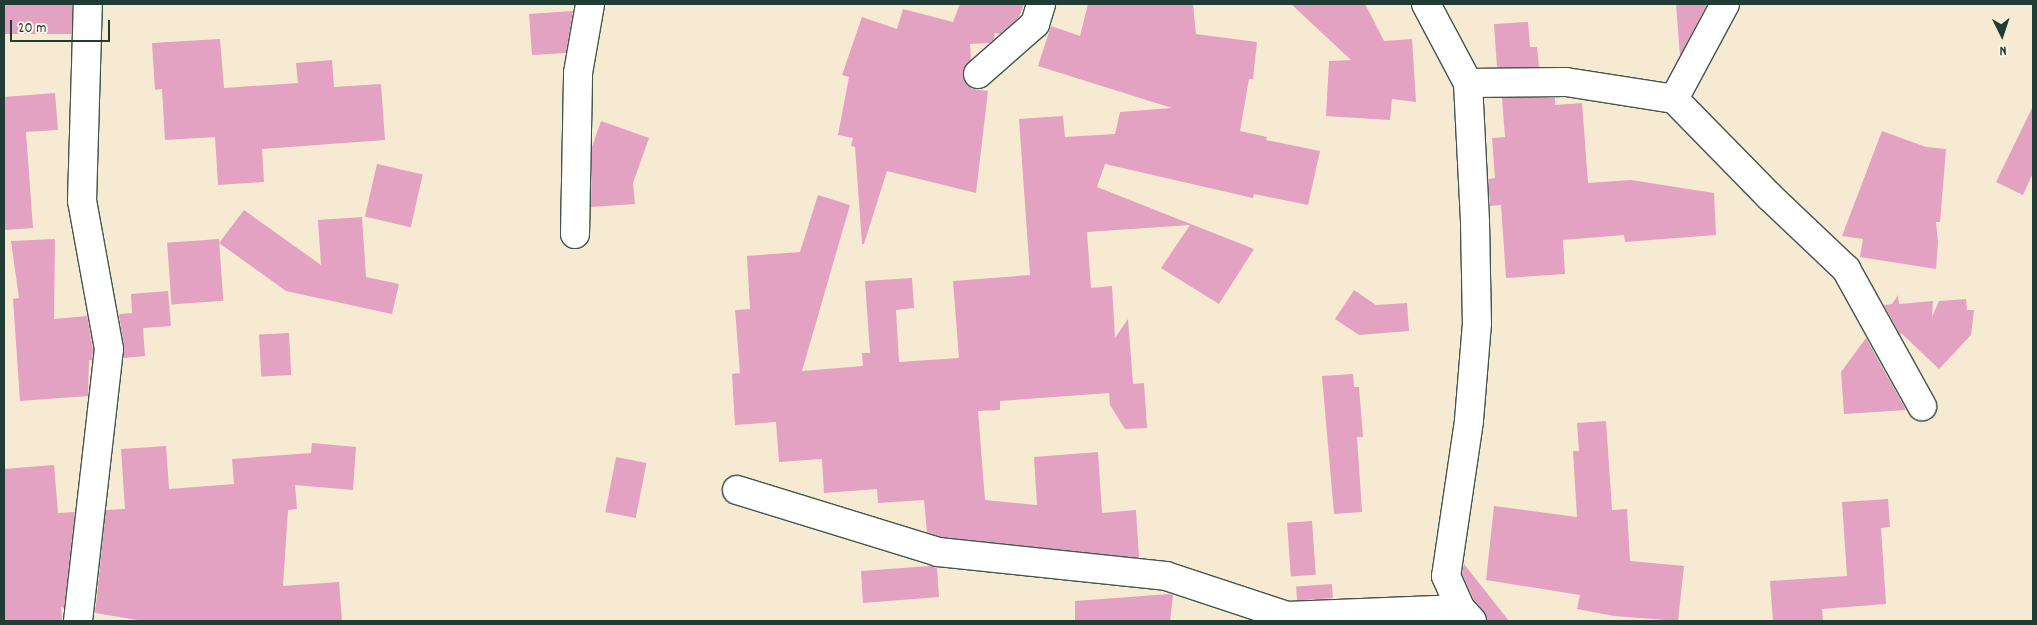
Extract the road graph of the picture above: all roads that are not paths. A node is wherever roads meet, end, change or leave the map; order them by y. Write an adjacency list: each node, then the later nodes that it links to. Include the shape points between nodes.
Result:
1 (88, 4): 13 (street, via 82,201 109,349)
2 (590, 4): 9 (street, via 578,73)
3 (1041, 4): 6 (street, via 1035,24)
4 (1426, 4): 7 (street)
5 (1726, 4): 8 (street)
6 (978, 74)
7 (1468, 83): 8 (street, via 1566,82); 12 (street, via 1476,222 1477,323 1469,421 1446,576)
8 (1674, 99): 10 (street, via 1846,269)
9 (575, 234)
10 (1922, 406)
11 (737, 490): 12 (street, via 938,552 1166,576 1287,616)
12 (1467, 615)
13 (78, 621)

